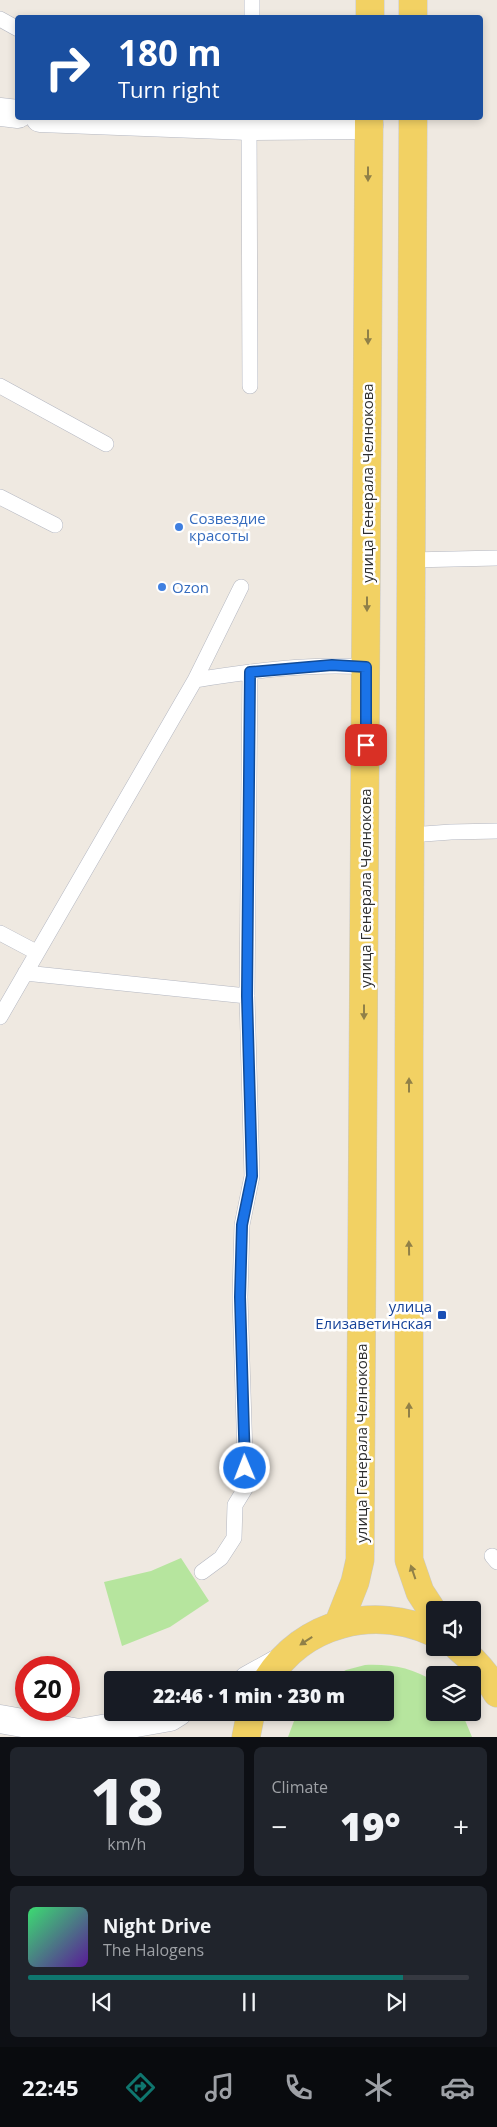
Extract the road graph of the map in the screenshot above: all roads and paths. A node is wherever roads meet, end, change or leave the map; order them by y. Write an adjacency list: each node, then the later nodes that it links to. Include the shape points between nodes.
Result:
1 (252, 0): 4 (lane)
2 (370, 0): 5 (main road)
3 (413, 0): 6 (main road)
4 (252, 15)
5 (370, 15)
6 (413, 15)
7 (0, 19): 8 (lane)
8 (15, 27)
9 (0, 112): 10 (street)
10 (15, 114)
11 (146, 120): 14 (street)
12 (413, 120): 21 (main road)
13 (369, 121): 14 (street); 23 (main road, улица Генерала Челнокова, one-way to 23)
14 (249, 122): 16 (lane)
15 (0, 386): 17 (lane)
16 (250, 386)
17 (106, 444)
18 (0, 497): 19 (lane)
19 (55, 525)
20 (497, 558): 21 (lane)
21 (411, 560): 27 (main road)
22 (241, 587): 25 (lane)
23 (366, 667): 24 (lane, via 332,665); 35 (main road, улица Генерала Челнокова, one-way to 35, via 360,1560)
24 (250, 672): 25 (lane); 31 (lane)
25 (195, 680): 29 (lane)
26 (497, 831): 27 (lane)
27 (410, 835): 34 (main road, one-way to 27, via 409,1560)
28 (0, 933): 29 (lane)
29 (36, 952): 30 (lane)
30 (25, 973): 31 (lane); 32 (lane)
31 (247, 996): 33 (lane, via 252,1176 242,1225 240,1297 246,1487 236,1505 234,1538 221,1558)
32 (0, 1016)
33 (202, 1572)
34 (426, 1601)
35 (338, 1625): 36 (main road, via 380,1619); 38 (main road, one-way to 38, via 305,1640)
36 (426, 1629)
37 (469, 1656): 39 (main road)
38 (273, 1671)
39 (497, 1693)
40 (0, 1719): 43 (street)
41 (147, 1721): 43 (street)
42 (249, 1721): 44 (main road)
43 (83, 1735)
44 (246, 1737)

